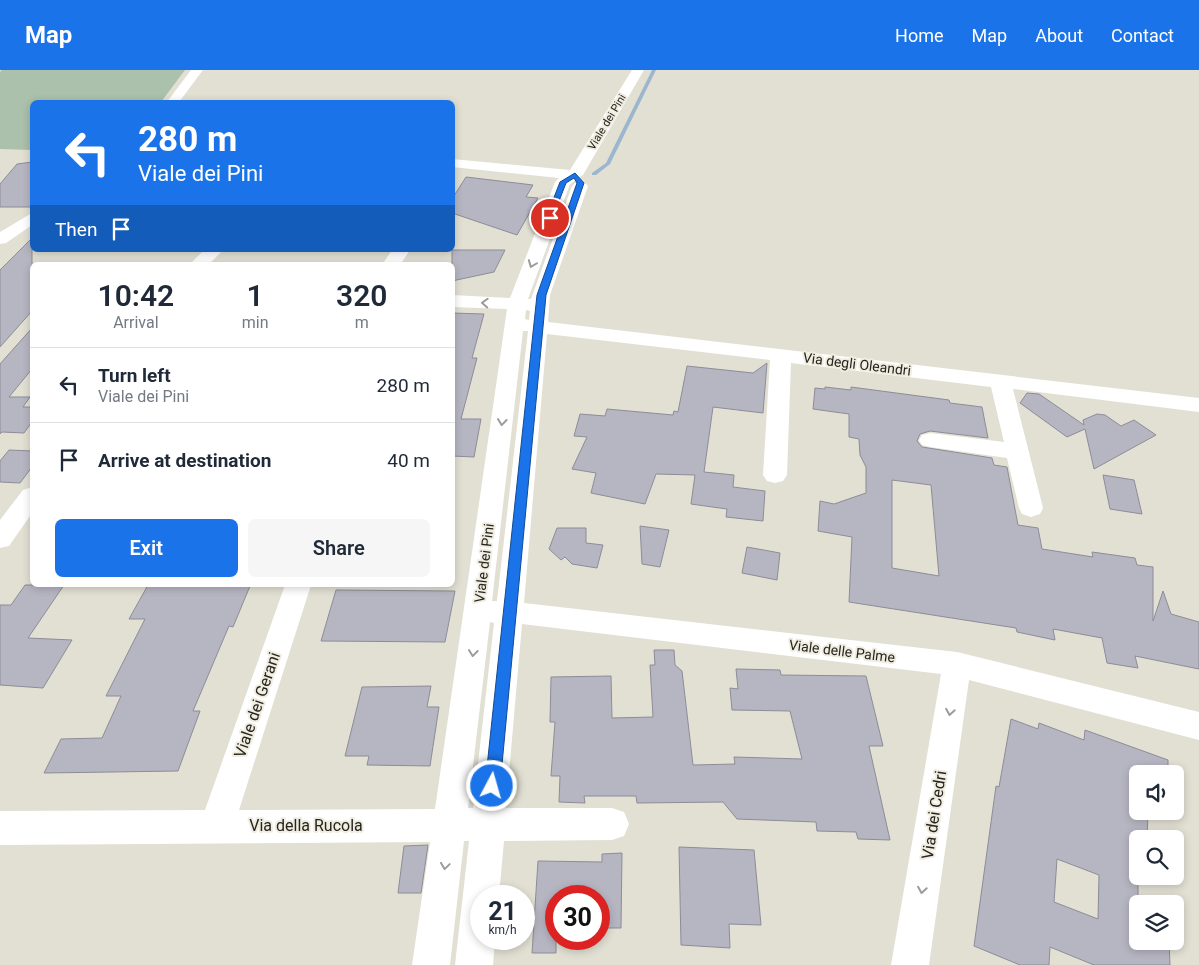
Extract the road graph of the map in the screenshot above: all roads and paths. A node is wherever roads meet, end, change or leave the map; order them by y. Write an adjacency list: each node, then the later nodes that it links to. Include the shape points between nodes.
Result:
1 (197, 70): 3 (street)
2 (638, 70): 5 (street, Viale dei Pini)
3 (174, 100)
4 (455, 163): 5 (street)
5 (575, 175): 11 (street, Viale dei Pini, via 580,183 541,295)
6 (29, 222): 7 (street)
7 (0, 239)
8 (212, 252): 9 (street)
9 (201, 262)
10 (455, 302): 11 (street, Via degli Oleandri, one-way to 10)
11 (528, 315): 12 (street, Via degli Oleandri); 22 (street, Viale dei Pini, one-way to 22); 23 (street, Viale dei Pini)
12 (780, 355): 13 (street, Via degli Oleandri); 17 (street)
13 (1000, 381): 14 (street, Via degli Oleandri); 16 (street)
14 (1199, 405)
15 (930, 440): 16 (street)
16 (1017, 452): 19 (street)
17 (775, 476)
18 (18, 505): 20 (street)
19 (1031, 508)
20 (0, 539)
21 (297, 587): 29 (street, Viale dei Gerani)
22 (478, 612): 23 (street, Viale delle Palme); 26 (street, Viale dei Pini, one-way to 26)
23 (510, 612): 24 (street, Viale delle Palme); 27 (street, Viale dei Pini)
24 (957, 664): 25 (street, Viale delle Palme); 33 (street, Via dei Cedri, one-way to 33)
25 (1199, 726)
26 (450, 824): 27 (street, Via della Rucola); 29 (street, Via della Rucola); 31 (street, Viale dei Pini, one-way to 31)
27 (488, 824): 28 (street, Via della Rucola); 32 (street, Viale dei Pini)
28 (612, 824)
29 (217, 825): 30 (street, Via della Rucola)
30 (0, 828)
31 (431, 965)
32 (474, 965)
33 (910, 965)

